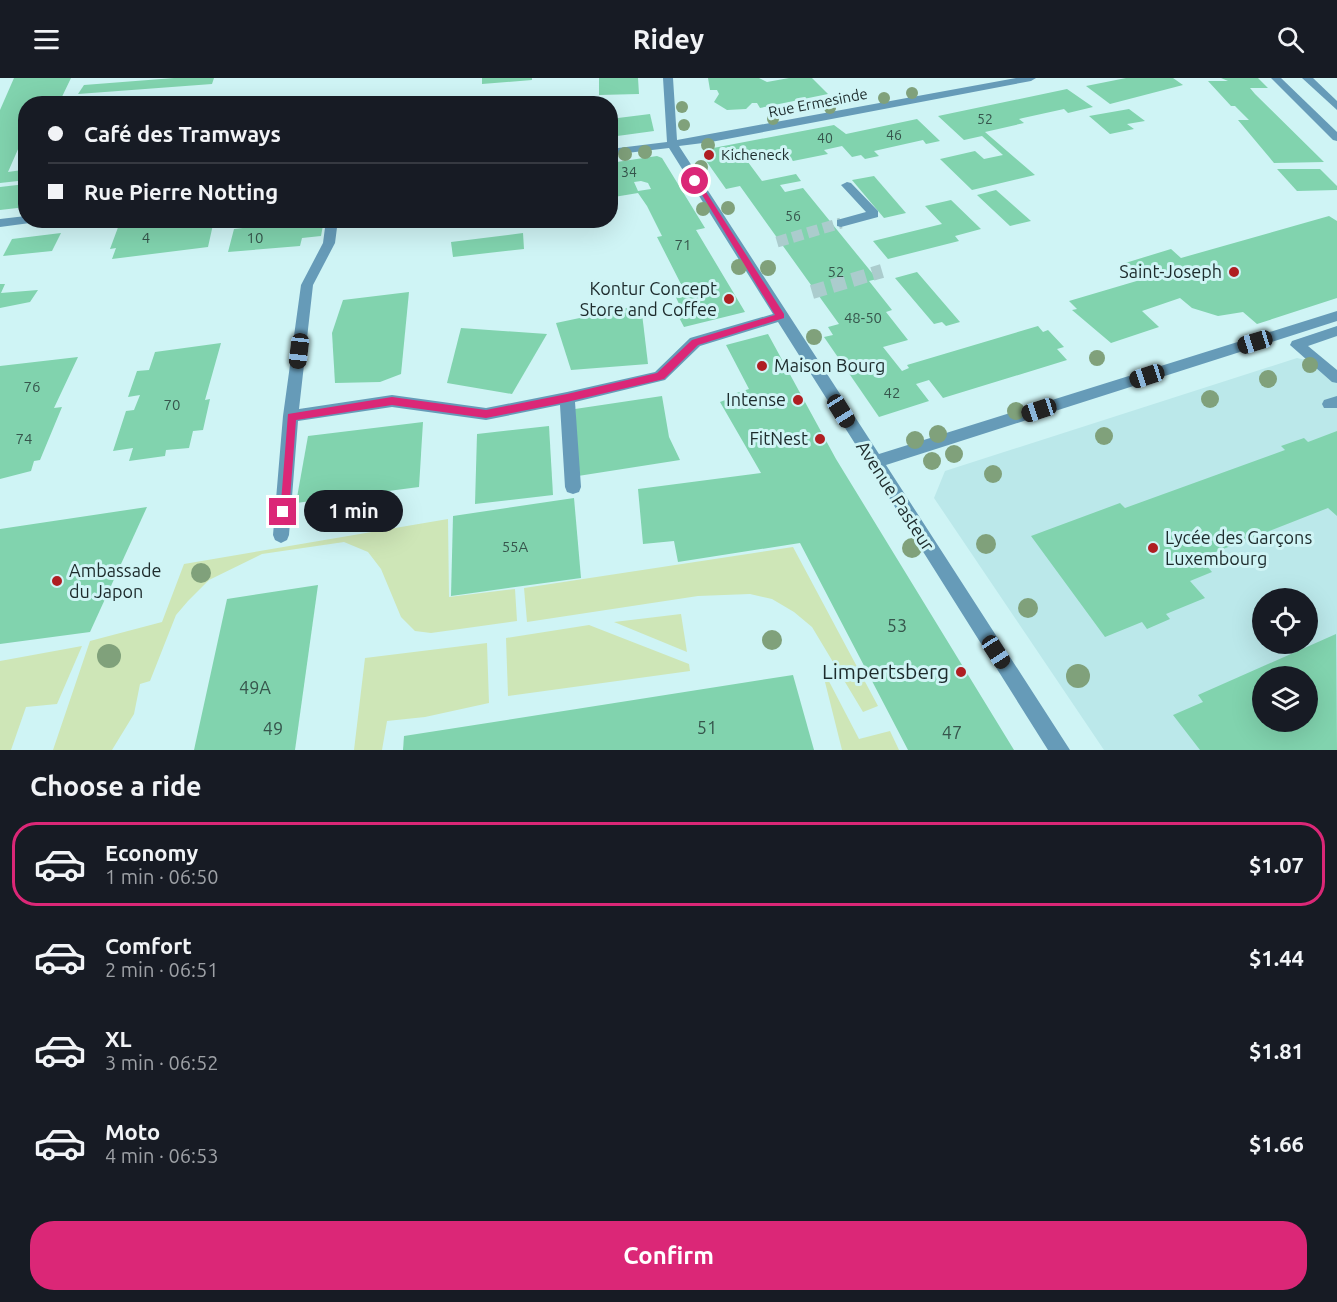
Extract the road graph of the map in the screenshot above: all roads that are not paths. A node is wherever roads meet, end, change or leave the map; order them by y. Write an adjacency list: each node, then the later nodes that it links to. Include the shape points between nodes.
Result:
1 (668, 78): 7 (street, Avenue Pasteur)
2 (1031, 78): 7 (street, Rue Ermesinde)
3 (1276, 78): 6 (street)
4 (1307, 78): 5 (street)
5 (1337, 107)
6 (1337, 138)
7 (672, 144): 8 (street, Rue Ermesinde); 14 (street, Avenue Pasteur)
8 (618, 151)
9 (847, 185): 12 (street, via 874,214)
10 (18, 221): 11 (street)
11 (0, 223)
12 (842, 224)
13 (331, 228): 19 (street, via 329,243 307,285)
14 (781, 316): 18 (street, via 695,342 660,376); 20 (street, Avenue Pasteur)
15 (1337, 316): 20 (street)
16 (1337, 331): 17 (street, via 1297,345)
17 (1337, 378)
18 (567, 398): 19 (street, via 486,414 392,401); 21 (street)
19 (291, 416): 22 (street)
20 (873, 463): 23 (street, Avenue Pasteur)
21 (573, 487)
22 (281, 535)
23 (1060, 750)

